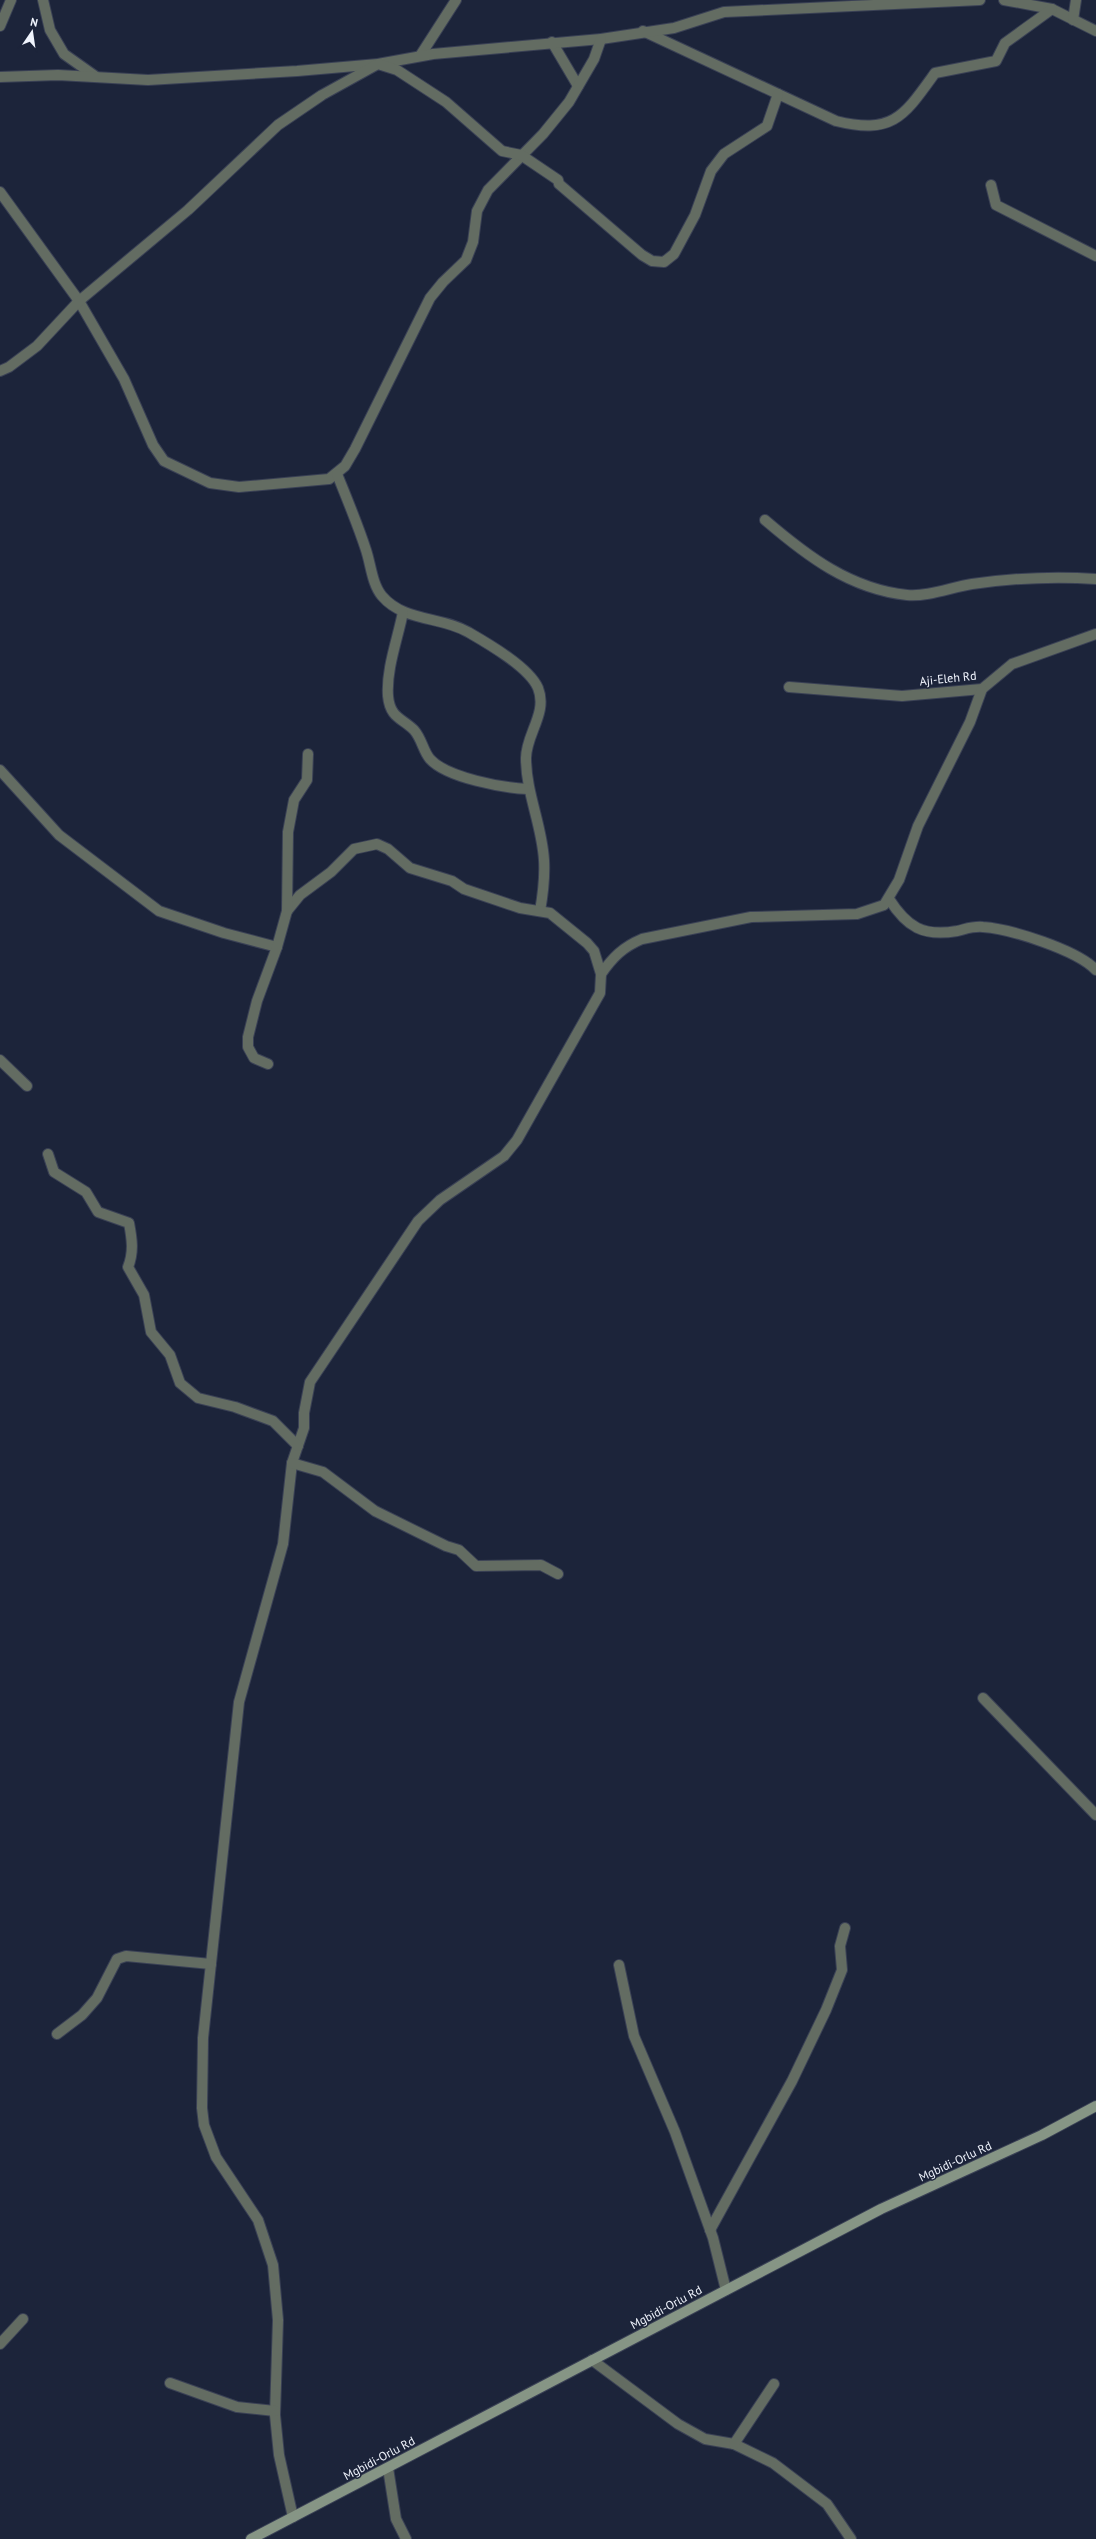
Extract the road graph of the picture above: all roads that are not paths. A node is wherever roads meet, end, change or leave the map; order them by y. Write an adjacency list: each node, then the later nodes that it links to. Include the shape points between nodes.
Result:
1 (11, 0): 9 (street)
2 (43, 0): 16 (street, via 50,30 64,54)
3 (456, 0): 14 (street)
4 (980, 0): 10 (street, via 724,12 674,28)
5 (1004, 0): 7 (street)
6 (1076, 0): 8 (street)
7 (1052, 9): 8 (street); 19 (street, via 1005,43 996,61 935,73 911,106 892,122 876,127 859,127 836,121)
8 (1073, 20): 11 (street)
9 (0, 26)
10 (643, 31): 12 (street); 19 (street)
11 (1096, 31)
12 (601, 39): 13 (street); 18 (street, via 594,59)
13 (552, 42): 14 (street); 18 (street)
14 (420, 56): 15 (street)
15 (378, 64): 16 (street, via 163,80); 20 (street, via 397,70 446,102 502,151); 24 (street, via 322,95 278,125 171,224)
16 (95, 76): 17 (street)
17 (0, 77)
18 (578, 86): 20 (street, via 569,102 543,134)
19 (778, 94): 20 (street, via 767,126 724,154 711,171 695,215 674,254 664,262 652,261 642,256 559,184 558,180)
20 (521, 155): 26 (street, via 488,190 477,211 473,242 466,260 442,282 430,298 355,449)
21 (991, 185): 23 (street, via 996,205)
22 (0, 192): 24 (street)
23 (1096, 256)
24 (79, 301): 25 (street, via 37,346); 26 (street, via 124,379 153,445 164,461 210,483 239,487 315,481 329,479)
25 (0, 371)
26 (337, 474): 29 (street, via 367,551 373,578 382,596)
27 (765, 520): 28 (street, via 824,567 858,583 908,595 1024,578 1051,576)
28 (1096, 579)
29 (403, 612): 35 (street, via 461,628 493,647 528,674 538,687 538,718 528,743 526,757); 35 (street, via 390,672 388,696 395,717 416,733 430,759 439,766 456,774)
30 (1096, 634): 32 (street, Aji-Eleh Rd, via 1012,664)
31 (789, 687): 32 (street, Aji-Eleh Rd, via 902,696)
32 (982, 689): 36 (street, via 970,722 918,826 899,880)
33 (308, 754): 37 (street, via 308,780 294,800 288,832)
34 (0, 770): 39 (street, via 59,835 160,911 224,933)
35 (528, 789): 38 (street, via 544,859 544,890)
36 (889, 899): 40 (street, via 901,918 922,930 935,933 970,927 997,929 1074,954); 41 (street, via 875,910 857,914 751,917 642,939 627,945 612,958)
37 (287, 911): 38 (street, via 300,895 331,872 354,849 377,844 388,849 410,868 452,881 474,893 520,908); 39 (street)
38 (540, 911): 41 (street, via 550,913 587,943 594,951)
39 (277, 947): 43 (street, via 256,1001 248,1037 248,1047 254,1058)
40 (1096, 970)
41 (601, 974): 46 (street, via 600,993 517,1140 504,1156 440,1200 418,1221 310,1382 304,1428)
42 (0, 1060): 44 (street)
43 (268, 1064)
44 (27, 1086)
45 (48, 1154): 46 (street, via 54,1172 86,1192 98,1212 129,1223 133,1242 128,1268 144,1295 151,1332 170,1355 180,1383 198,1398 235,1407 273,1421)
46 (298, 1446): 47 (street)
47 (292, 1463): 48 (street, via 322,1472 375,1511 459,1550 476,1566 541,1565); 52 (street, via 283,1544 239,1702)
48 (558, 1574)
49 (983, 1698): 50 (street)
50 (1096, 1815)
51 (845, 1928): 56 (street, via 840,1946 842,1970 826,2010 792,2081)
52 (211, 1964): 54 (street, via 126,1956 117,1959 98,1998 82,2015); 63 (street, via 203,2038 204,2125 216,2157 258,2220 273,2265 278,2320)
53 (619, 1965): 56 (street, via 634,2036 674,2132)
54 (57, 2034)
55 (1096, 2106): 57 (main road, Mgbidi-Orlu Rd, via 1042,2135 881,2209)
56 (710, 2230): 57 (street)
57 (726, 2290): 60 (main road, Mgbidi-Orlu Rd)
58 (23, 2319): 59 (street)
59 (0, 2344)
60 (592, 2360): 64 (street, via 678,2424 705,2439); 65 (main road, Mgbidi-Orlu Rd)
61 (170, 2383): 63 (street, via 237,2407)
62 (774, 2384): 64 (street)
63 (275, 2411): 66 (street, via 279,2455)
64 (734, 2444): 69 (street, via 773,2463 827,2504)
65 (388, 2468): 66 (main road, Mgbidi-Orlu Rd); 68 (street, via 396,2519)
66 (293, 2518): 67 (main road, Mgbidi-Orlu Rd)
67 (251, 2539)
68 (406, 2539)
69 (851, 2539)

